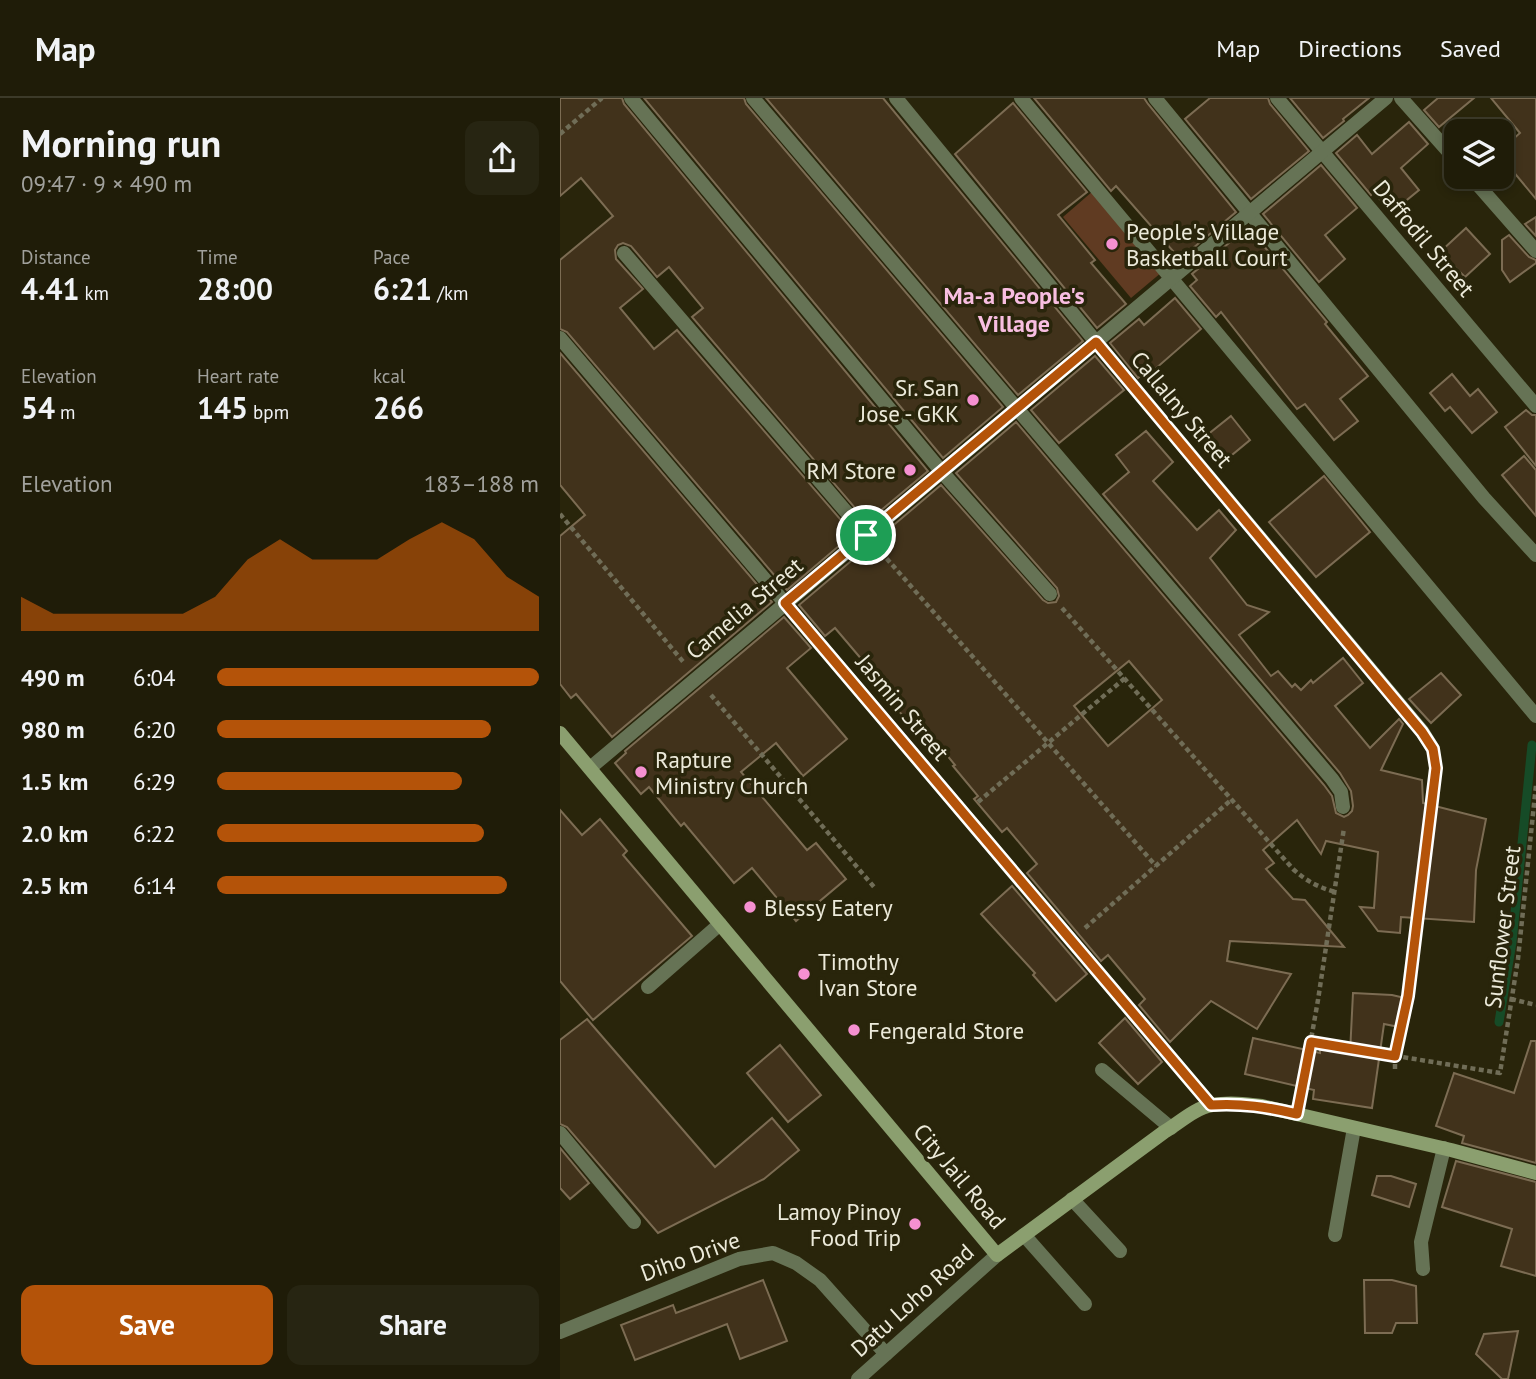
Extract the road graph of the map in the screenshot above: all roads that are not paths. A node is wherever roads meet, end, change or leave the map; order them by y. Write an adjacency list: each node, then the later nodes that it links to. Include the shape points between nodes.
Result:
1 (631, 98): 20 (street)
2 (753, 98): 19 (street)
3 (896, 98): 17 (street, Callalny Street)
4 (1021, 98): 15 (street)
5 (1156, 98): 12 (street)
6 (1277, 98): 10 (street, Daffodil Street)
7 (1386, 98): 10 (street)
8 (1401, 98): 9 (street)
9 (1444, 146)
10 (1321, 152): 12 (street, Camelia Street); 18 (street, Daffodil Street)
11 (1482, 189): 13 (street)
12 (1249, 213): 15 (street, Camelia Street); 22 (street)
13 (1536, 251)
14 (624, 253): 21 (street)
15 (1171, 278): 17 (street, Camelia Street); 25 (street)
16 (560, 338): 24 (street, Jasmin Street)
17 (1096, 342): 19 (street, Camelia Street); 27 (street, Callalny Street)
18 (1536, 406)
19 (1017, 408): 20 (street, Camelia Street); 29 (street, via 1332,779 1341,792)
20 (942, 472): 21 (street, Camelia Street); 23 (street)
21 (866, 535): 24 (street, Camelia Street)
22 (1536, 555)
23 (1050, 594)
24 (785, 603): 28 (street, Camelia Street); 33 (street, Jasmin Street)
25 (1536, 716)
26 (560, 733): 28 (street, City Jail Road)
27 (1433, 749)
28 (590, 768): 30 (street, City Jail Road)
29 (1343, 807)
30 (720, 924): 31 (street); 44 (street, City Jail Road)
31 (648, 987)
32 (1102, 1070): 34 (street)
33 (1211, 1105): 34 (street, City Jail Road); 35 (street, City Jail Road, via 1262,1106)
34 (1171, 1128): 39 (street, City Jail Road)
35 (1354, 1128): 37 (street, City Jail Road); 42 (street)
36 (560, 1133): 40 (street)
37 (1444, 1148): 38 (street, City Jail Road); 45 (street, via 1421,1242)
38 (1536, 1173)
39 (1072, 1199): 41 (street, City Jail Road); 43 (street)
40 (634, 1222)
41 (1024, 1235): 44 (street, City Jail Road); 46 (street)
42 (1335, 1235)
43 (1120, 1251)
44 (997, 1255): 48 (street, Datu Loho Road)
45 (1423, 1269)
46 (1085, 1304)
47 (560, 1332): 48 (street, Diho Drive, via 740,1259 773,1253 820,1280)
48 (886, 1354): 49 (street, Datu Loho Road)
49 (858, 1379)

